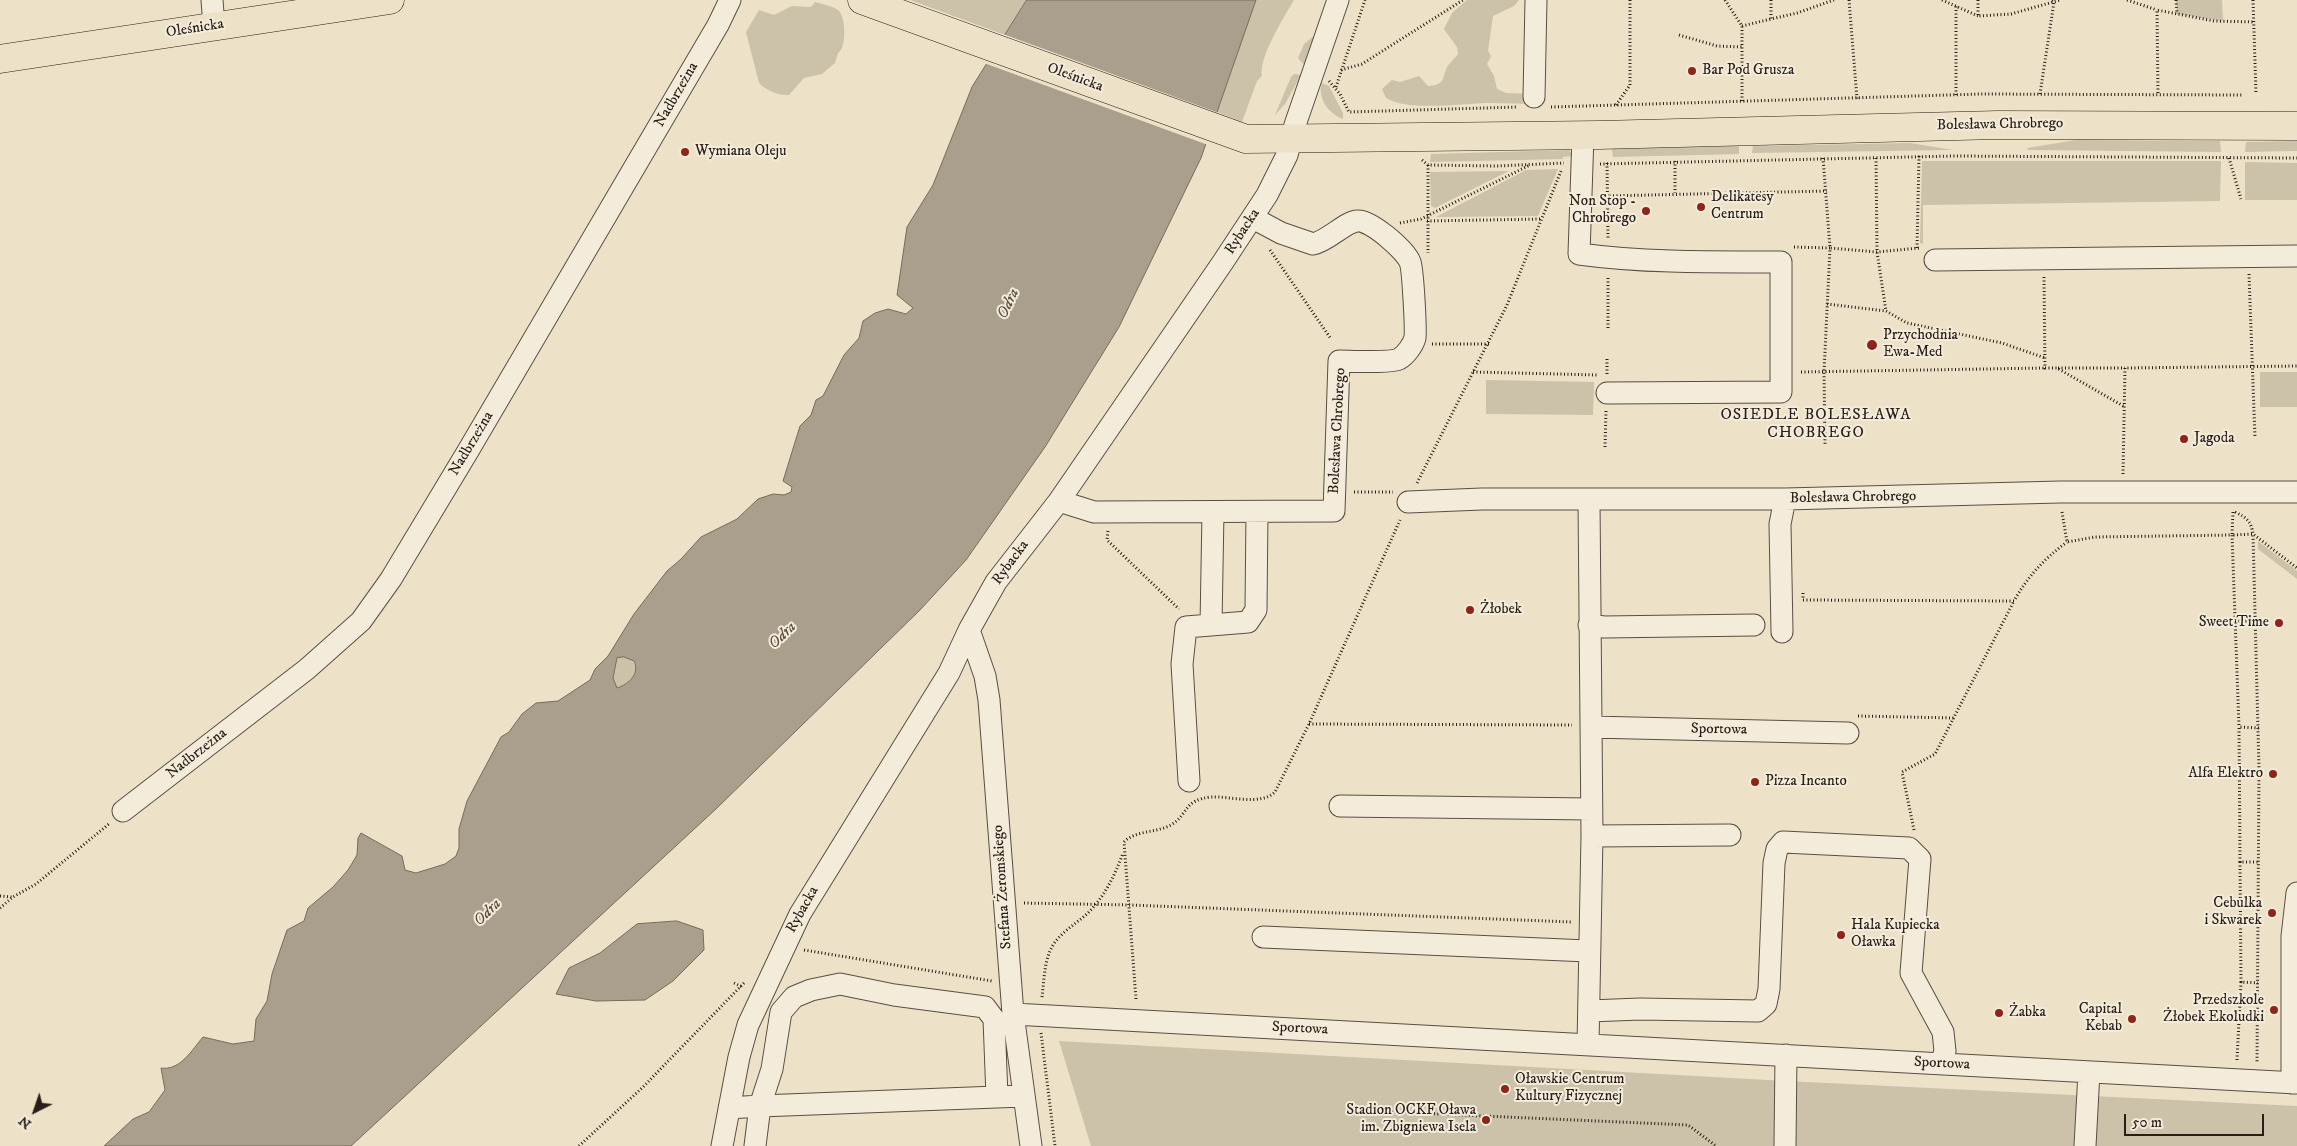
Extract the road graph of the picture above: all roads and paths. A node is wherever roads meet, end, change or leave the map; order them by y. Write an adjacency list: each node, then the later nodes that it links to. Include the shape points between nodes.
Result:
1 (390, 0): 22 (main road, Oleśnicka)
2 (730, 0): 128 (street, Nadbrzeżna, via 468,451 391,579 361,621 307,669)
3 (862, 0): 45 (main road, Oleśnicka, via 1221,131 1246,139)
4 (1338, 0): 45 (street, Rybacka)
5 (1365, 0): 31 (path)
6 (1463, 0): 31 (path, via 1362,64)
7 (1536, 0): 41 (street)
8 (1630, 0): 42 (path, via 1630,85)
9 (1725, 0): 27 (path)
10 (1771, 0): 25 (path)
11 (1834, 0): 25 (path)
12 (1849, 0): 39 (path)
13 (1942, 0): 20 (path)
14 (1978, 0): 24 (path)
15 (2060, 0): 19 (path)
16 (2127, 0): 21 (path)
17 (2176, 0): 23 (path)
18 (2253, 0): 26 (path)
19 (2052, 1): 24 (path, via 2011,14); 35 (path)
20 (1956, 6): 24 (path); 37 (path)
21 (2157, 10): 23 (path); 34 (path)
22 (213, 13): 30 (main road, Oleśnicka)
23 (2177, 14): 26 (path)
24 (1978, 16)
25 (1771, 19): 27 (path)
26 (2255, 22): 36 (path)
27 (1742, 26): 29 (path)
28 (1680, 34): 29 (path, via 1717,46)
29 (1742, 47): 40 (path)
30 (0, 59)
31 (1341, 70): 33 (path)
32 (1322, 77): 33 (path)
33 (1336, 87): 41 (path, via 1349,112)
34 (2158, 93): 35 (path); 38 (path)
35 (2040, 94): 37 (path)
36 (2256, 94)
37 (1956, 95): 39 (path)
38 (2243, 95)
39 (1857, 99): 40 (path)
40 (1742, 102): 42 (path)
41 (1535, 104): 42 (path)
42 (1616, 106)
43 (2297, 126): 44 (main road, Bolesława Chrobrego, via 2008,125)
44 (1583, 135): 45 (main road, Bolesława Chrobrego); 70 (street, via 1579,254)
45 (1291, 140): 61 (street, Rybacka, via 1280,171)
46 (1417, 155): 54 (path)
47 (1919, 156): 49 (path); 50 (path); 66 (path)
48 (1823, 158): 49 (path); 52 (path); 56 (path)
49 (1876, 158): 75 (path, via 1877,252)
50 (2229, 158): 51 (path); 59 (path)
51 (2297, 158)
52 (1675, 161): 55 (path); 57 (path)
53 (1533, 164): 54 (path); 62 (path); 63 (path, via 1566,162)
54 (1428, 165): 62 (path)
55 (1593, 165)
56 (1827, 191): 57 (path); 67 (path, via 1830,248)
57 (1675, 193): 58 (path)
58 (1606, 196)
59 (2241, 199)
60 (1375, 207): 64 (street)
61 (1253, 218): 64 (street, via 1297,240 1313,244); 99 (street, Rybacka)
62 (1427, 218): 63 (path); 73 (path)
63 (1541, 219): 79 (path)
64 (1358, 221): 94 (street, Bolesława Chrobrego, via 1388,238 1409,260 1415,337 1406,354 1397,360 1339,361)
65 (1266, 244): 78 (path)
66 (1917, 248)
67 (1864, 251)
68 (2248, 256): 69 (street); 71 (street); 85 (path)
69 (2297, 256)
70 (1609, 258): 76 (path); 87 (street, via 1781,262)
71 (2042, 259): 72 (street); 80 (path)
72 (1935, 260)
73 (1428, 262)
74 (1828, 304): 75 (path)
75 (1886, 311): 80 (path, via 1907,323 2002,343)
76 (1608, 328)
77 (1429, 335): 79 (path, via 1429,344)
78 (1331, 339)
79 (1489, 344): 86 (path)
80 (2045, 358): 82 (path)
81 (2297, 366): 85 (path)
82 (2045, 368): 83 (path); 88 (path)
83 (2058, 368): 84 (path); 90 (path)
84 (2125, 368): 85 (path); 90 (path)
85 (2252, 368): 91 (path)
86 (1473, 372): 89 (path); 97 (path)
87 (1782, 372): 88 (path); 89 (street, via 1781,392)
88 (1824, 372): 92 (path)
89 (1607, 384)
90 (2125, 407): 93 (path)
91 (2255, 438)
92 (1825, 444)
93 (2123, 475)
94 (1335, 492): 97 (path); 103 (street, Bolesława Chrobrego, via 1334,511)
95 (2060, 492): 96 (street, Bolesława Chrobrego); 98 (street, Bolesława Chrobrego); 108 (path)
96 (2297, 492)
97 (1410, 497): 100 (street, Bolesława Chrobrego); 120 (path)
98 (1785, 499): 100 (street, Bolesława Chrobrego); 119 (street, via 1780,524)
99 (1059, 501): 101 (street, Bolesława Chrobrego); 118 (street, Rybacka, via 996,582)
100 (1589, 501): 115 (street)
101 (1094, 512): 102 (street, Bolesława Chrobrego); 117 (path, via 1108,521 1107,540 1186,616)
102 (1213, 512): 103 (street, Bolesława Chrobrego); 114 (street)
103 (1257, 512): 114 (street, via 1256,610 1248,622)
104 (2233, 512): 107 (path)
105 (2246, 517): 106 (path, via 2252,524)
106 (2253, 534): 107 (path); 109 (path); 113 (path)
107 (2232, 535): 108 (path, via 2094,537); 112 (path)
108 (2067, 542): 111 (path, via 2047,557 2026,580)
109 (2297, 568)
110 (1803, 590): 111 (path, via 1803,600)
111 (2014, 601): 132 (path, via 1935,754 1902,772)
112 (2235, 621): 113 (path); 122 (path)
113 (2255, 621): 123 (path)
114 (1210, 625): 117 (street)
115 (1589, 625): 116 (street); 121 (street)
116 (1754, 625)
117 (1189, 627): 125 (street, via 1186,627 1182,664)
118 (969, 630): 153 (street, Stefana Żeromskiego, via 985,676 989,700); 165 (street, Rybacka, via 949,673 822,875 783,947 748,1025)
119 (1782, 632)
120 (1309, 724): 121 (path); 131 (path, via 1271,796 1198,800 1188,804 1173,824 1131,836 1124,842)
121 (1584, 726): 124 (street, Sportowa); 127 (street)
122 (2239, 727): 123 (path); 133 (path)
123 (2259, 728): 134 (path)
124 (1848, 733)
125 (1188, 781)
126 (1340, 806): 127 (street)
127 (1591, 809): 130 (street)
128 (123, 811): 137 (path, via 36,884)
129 (1730, 835): 130 (street)
130 (1592, 836): 142 (street)
131 (1124, 850): 139 (path, via 1110,883); 140 (path)
132 (1920, 859): 152 (street, via 1909,848 1784,842 1774,863 1769,988 1762,1008 1758,1011); 159 (street, via 1911,973 1943,1032 1945,1051)
133 (2240, 862): 134 (path); 148 (path)
134 (2259, 862): 149 (path)
135 (2297, 893): 161 (street, via 2292,936)
136 (0, 896): 137 (path)
137 (13, 897): 141 (path)
138 (1015, 903): 139 (path)
139 (1095, 904): 140 (path); 151 (path, via 1050,951)
140 (1130, 905): 142 (path); 150 (path)
141 (0, 908)
142 (1588, 923): 145 (street)
143 (1263, 937): 145 (street)
144 (796, 949): 146 (path, via 992,982)
145 (1588, 950): 152 (street)
146 (997, 978)
147 (734, 982): 167 (path, via 742,987)
148 (2241, 982): 149 (path); 157 (path)
149 (2258, 983): 158 (path)
150 (1136, 998)
151 (1041, 999)
152 (1589, 1011): 155 (street)
153 (1013, 1014): 155 (street, Sportowa); 162 (street, Stefana Żeromskiego)
154 (1040, 1032): 171 (path)
155 (1588, 1045): 156 (street, Sportowa)
156 (1786, 1055): 159 (street, Sportowa); 173 (street)
157 (2237, 1060)
158 (2257, 1062)
159 (1941, 1064): 160 (street, Sportowa)
160 (2089, 1072): 161 (street, Sportowa); 174 (street)
161 (2294, 1083)
162 (1023, 1096): 163 (street); 170 (street, Stefana Żeromskiego)
163 (997, 1097): 164 (street); 164 (street, via 994,1019 985,1007 840,984 811,990 786,1003 781,1012 772,1069)
164 (760, 1106): 165 (street); 169 (street)
165 (729, 1108): 168 (street, Rybacka)
166 (1371, 1111): 172 (path, via 1688,1126)
167 (579, 1146)
168 (722, 1146)
169 (755, 1146)
170 (1031, 1146)
171 (1055, 1146)
172 (1716, 1146)
173 (1785, 1146)
174 (2086, 1146)

